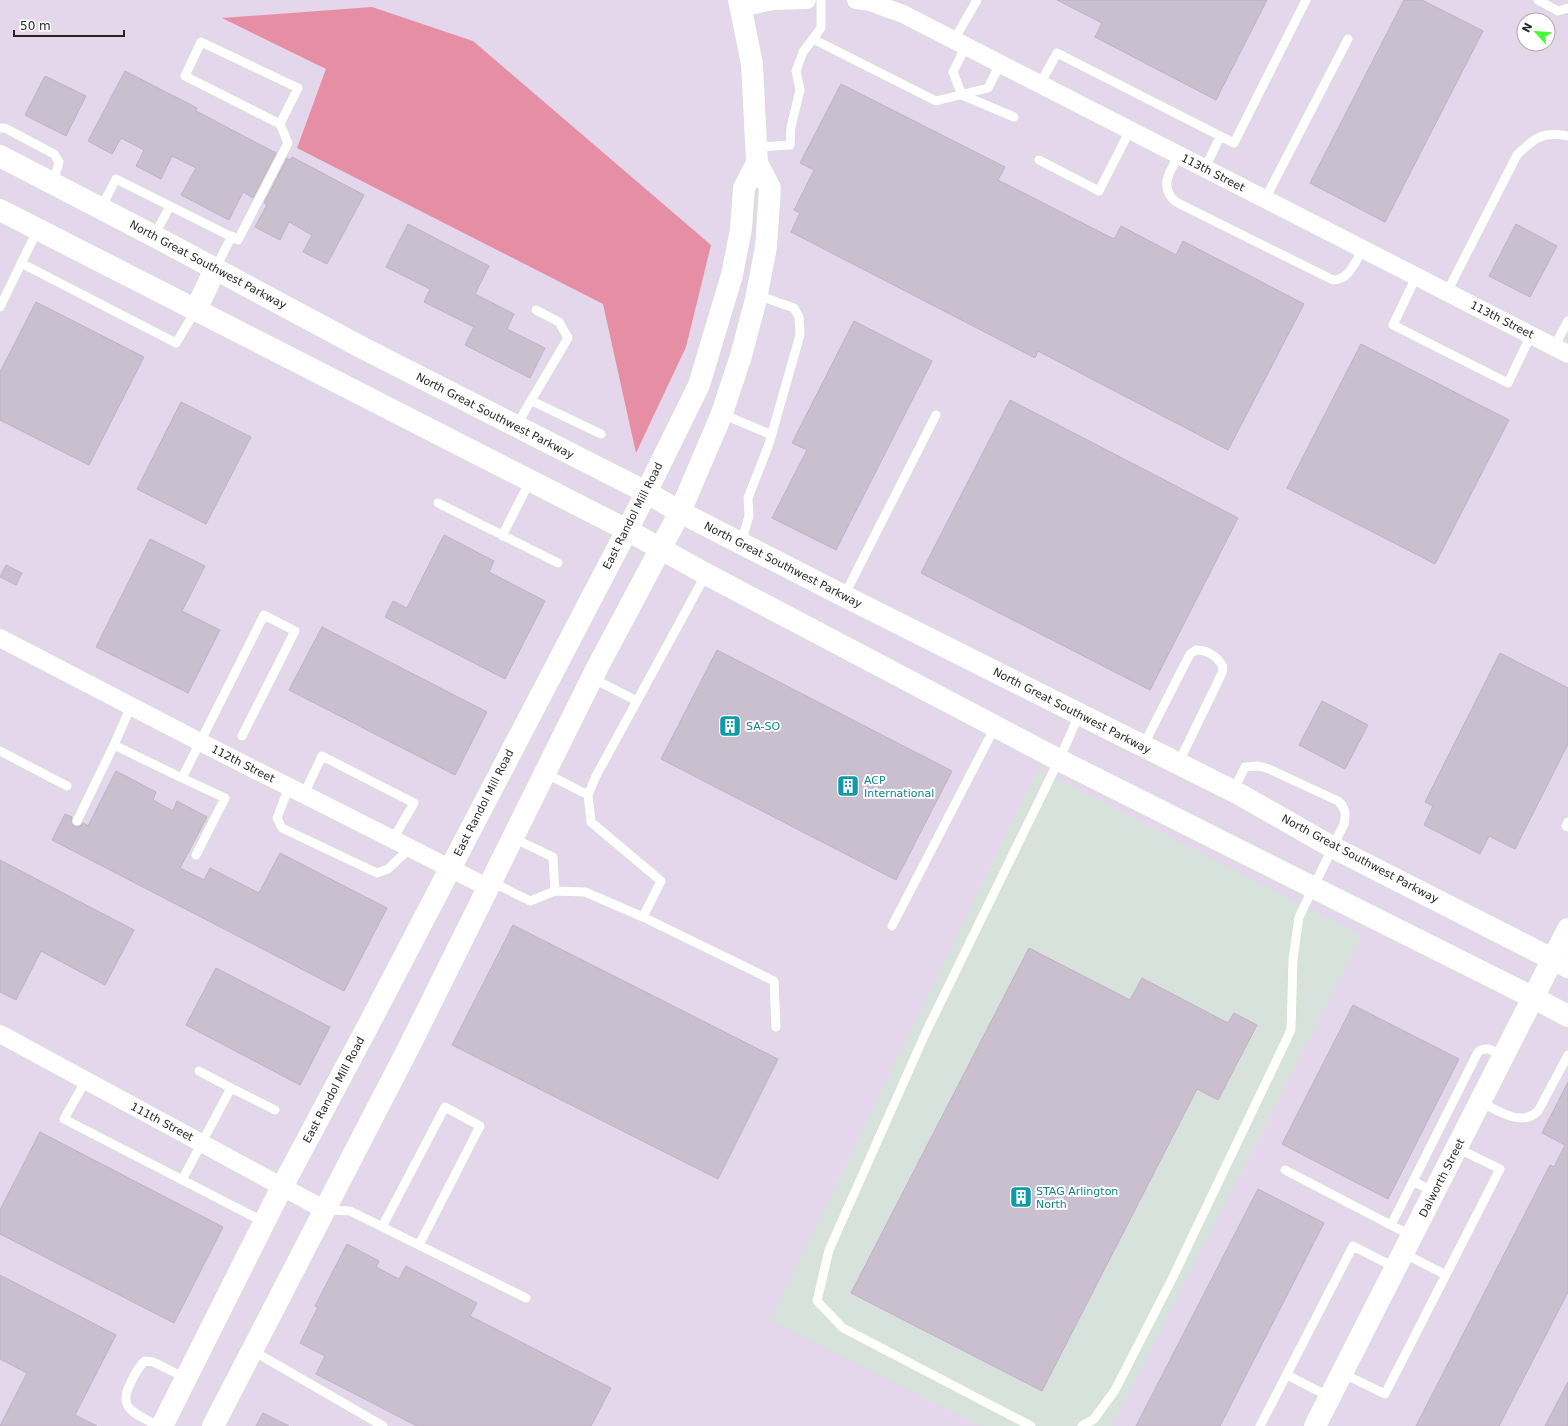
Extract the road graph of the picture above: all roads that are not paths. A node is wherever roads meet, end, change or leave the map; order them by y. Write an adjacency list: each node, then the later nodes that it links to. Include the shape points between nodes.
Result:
1 (807, 0): 7 (street)
2 (821, 0): 9 (lane, via 821,28)
3 (856, 0): 11 (street, 113th Street, via 870,2 903,14)
4 (977, 0): 11 (lane)
5 (1306, 0): 20 (lane, via 1234,143)
6 (1538, 0): 8 (lane, via 1558,11)
7 (740, 4): 21 (main road, via 752,64)
8 (1568, 8)
9 (813, 39): 14 (lane, via 936,101); 21 (lane, via 803,52 796,71 800,90 790,145)
10 (1348, 39): 27 (lane)
11 (960, 43): 12 (street, 113th Street); 14 (lane, via 953,72)
12 (1000, 64): 13 (street, 113th Street); 14 (lane, via 988,88)
13 (1040, 84): 18 (street, 113th Street); 20 (lane, via 1057,53)
14 (962, 95): 15 (lane)
15 (1014, 117)
16 (280, 124): 16 (lane, via 185,76 202,42 298,88); 33 (lane, via 288,143 238,240)
17 (3, 128): 26 (lane, via 54,154 59,162)
18 (1130, 130): 22 (street, 113th Street); 24 (lane, via 1099,191)
19 (1568, 136): 38 (lane, via 1542,135 1517,154)
20 (1220, 137): 25 (lane)
21 (756, 155): 39 (main road, via 770,188 766,247); 53 (main road, East Randol Mill Road, via 744,188 741,229 732,275 699,385)
22 (1179, 155): 25 (street, 113th Street); 34 (lane, via 1167,177 1166,185 1170,197 1176,202 1333,280 1348,275)
23 (0, 156): 26 (main road, North Great Southwest Parkway)
24 (1039, 160)
25 (1205, 168): 27 (street, 113th Street)
26 (54, 184): 29 (main road, North Great Southwest Parkway)
27 (1265, 199): 34 (street, 113th Street)
28 (170, 206): 29 (lane, via 116,179); 32 (lane); 33 (lane)
29 (101, 208): 32 (main road, North Great Southwest Parkway)
30 (0, 210): 31 (main road)
31 (38, 229): 35 (lane); 41 (main road)
32 (154, 236): 36 (main road, North Great Southwest Parkway)
33 (232, 236): 36 (lane)
34 (1363, 249): 37 (street, 113th Street)
35 (21, 263): 40 (lane); 41 (lane, via 176,343)
36 (215, 269): 41 (main road); 49 (main road, North Great Southwest Parkway)
37 (1416, 277): 38 (street, 113th Street); 44 (lane, via 1393,325 1508,383)
38 (1447, 292): 44 (street, 113th Street)
39 (757, 295): 47 (main road); 51 (lane, via 794,308 799,317 800,335)
40 (0, 307)
41 (196, 310): 52 (main road)
42 (536, 310): 46 (lane, via 559,322 568,338)
43 (1568, 321): 45 (lane)
44 (1531, 335): 45 (street, 113th Street)
45 (1561, 351)
46 (532, 401): 49 (lane); 50 (lane)
47 (722, 414): 51 (lane); 55 (main road)
48 (936, 415): 62 (lane)
49 (516, 426): 53 (main road, North Great Southwest Parkway)
50 (601, 434)
51 (772, 435): 58 (lane, via 748,498 749,516)
52 (530, 481): 56 (main road); 57 (lane)
53 (646, 492): 55 (main road, North Great Southwest Parkway); 56 (main road, East Randol Mill Road)
54 (438, 504): 57 (lane)
55 (680, 512): 58 (main road, North Great Southwest Parkway); 59 (main road)
56 (627, 530): 59 (main road); 90 (main road, East Randol Mill Road)
57 (502, 536): 60 (lane)
58 (741, 543): 62 (main road, North Great Southwest Parkway)
59 (660, 548): 61 (main road); 64 (main road)
60 (558, 564)
61 (706, 574): 65 (lane); 68 (main road)
62 (844, 596): 67 (main road, North Great Southwest Parkway)
63 (1, 640): 66 (street, 112th Street)
64 (592, 678): 65 (lane); 76 (main road)
65 (637, 701): 81 (lane)
66 (131, 706): 70 (street, 112th Street); 71 (lane)
67 (1079, 714): 72 (main road, North Great Southwest Parkway); 74 (lane)
68 (995, 727): 74 (main road); 95 (lane)
69 (242, 736): 70 (lane, via 295,631 264,615)
70 (200, 742): 77 (lane); 79 (street, 112th Street)
71 (114, 744): 77 (lane); 82 (lane)
72 (1143, 746): 75 (main road, North Great Southwest Parkway); 75 (lane, via 1190,654 1201,650 1218,657 1223,667 1222,673)
73 (0, 751): 78 (lane)
74 (1059, 760): 92 (main road); 133 (lane, via 917,1054 829,1250 817,1301 843,1328)
75 (1178, 764): 80 (main road, North Great Southwest Parkway)
76 (545, 773): 81 (lane); 85 (main road)
77 (182, 778): 89 (lane, via 225,798)
78 (67, 786)
79 (296, 791): 86 (street, 112th Street); 86 (lane, via 322,756 414,803); 88 (lane, via 277,818 282,828 377,873 388,869)
80 (1233, 791): 87 (main road, North Great Southwest Parkway); 87 (lane, via 1245,767 1258,766 1270,769 1338,801 1346,814 1344,824)
81 (588, 795): 94 (lane, via 591,822 661,881)
82 (77, 821)
83 (1568, 822): 84 (lane)
84 (1568, 827)
85 (513, 838): 91 (main road); 93 (lane, via 553,857)
86 (393, 839): 88 (street, 112th Street)
87 (1332, 847): 92 (lane); 97 (main road, North Great Southwest Parkway)
88 (410, 848): 90 (street, 112th Street)
89 (196, 855)
90 (451, 868): 91 (street, 112th Street); 114 (main road, East Randol Mill Road)
91 (489, 884): 93 (lane, via 530,901); 116 (main road, via 410,1046)
92 (1312, 886): 98 (main road); 134 (lane, via 1299,917 1293,959 1290,1030 1173,1277 1115,1390 1094,1419)
93 (555, 891): 94 (lane, via 585,892)
94 (643, 917): 100 (lane, via 774,981)
95 (892, 926)
96 (1568, 929): 97 (main road, Dalworth Street)
97 (1561, 963): 98 (main road, Dalworth Street)
98 (1534, 998): 99 (main road); 103 (main road, Dalworth Street)
99 (1568, 1016)
100 (776, 1027)
101 (0, 1034): 105 (street, 111th Street)
102 (1568, 1055): 107 (lane, via 1533,1116 1523,1119 1513,1117)
103 (1504, 1056): 107 (main road, Dalworth Street); 113 (lane, via 1488,1048 1478,1052)
104 (199, 1071): 106 (lane)
105 (86, 1080): 109 (street, 111th Street); 112 (lane, via 64,1119)
106 (231, 1088): 108 (lane); 109 (lane)
107 (1480, 1102): 110 (main road, Dalworth Street)
108 (275, 1110)
109 (201, 1143): 112 (lane); 114 (street, 111th Street)
110 (1457, 1148): 115 (main road, Dalworth Street); 122 (lane, via 1500,1169)
111 (1285, 1170): 118 (lane)
112 (182, 1180): 117 (lane)
113 (1413, 1181): 115 (lane); 118 (lane)
114 (282, 1187): 116 (street, 111th Street); 117 (main road, East Randol Mill Road)
115 (1434, 1192): 121 (main road, Dalworth Street)
116 (325, 1210): 119 (lane, via 350,1211); 124 (main road)
117 (264, 1222): 127 (main road, East Randol Mill Road)
118 (1390, 1225): 121 (lane)
119 (382, 1227): 120 (lane); 120 (lane, via 445,1107 480,1126)
120 (419, 1245): 123 (lane)
121 (1404, 1252): 122 (lane); 125 (main road, Dalworth Street); 126 (lane, via 1353,1246)
122 (1446, 1274): 125 (lane, via 1385,1394)
123 (526, 1298)
124 (253, 1351): 131 (main road); 132 (lane)
125 (1342, 1373): 128 (main road, Dalworth Street)
126 (1287, 1375): 128 (lane); 135 (lane)
127 (186, 1378): 129 (lane, via 153,1362 145,1361 140,1366 125,1394 126,1403 130,1410); 130 (main road, East Randol Mill Road)
128 (1330, 1397): 136 (main road, Dalworth Street)
129 (158, 1426)
130 (162, 1426)
131 (213, 1426)
132 (383, 1426)
133 (1031, 1426)
134 (1082, 1426)
135 (1260, 1426)
136 (1315, 1426)

